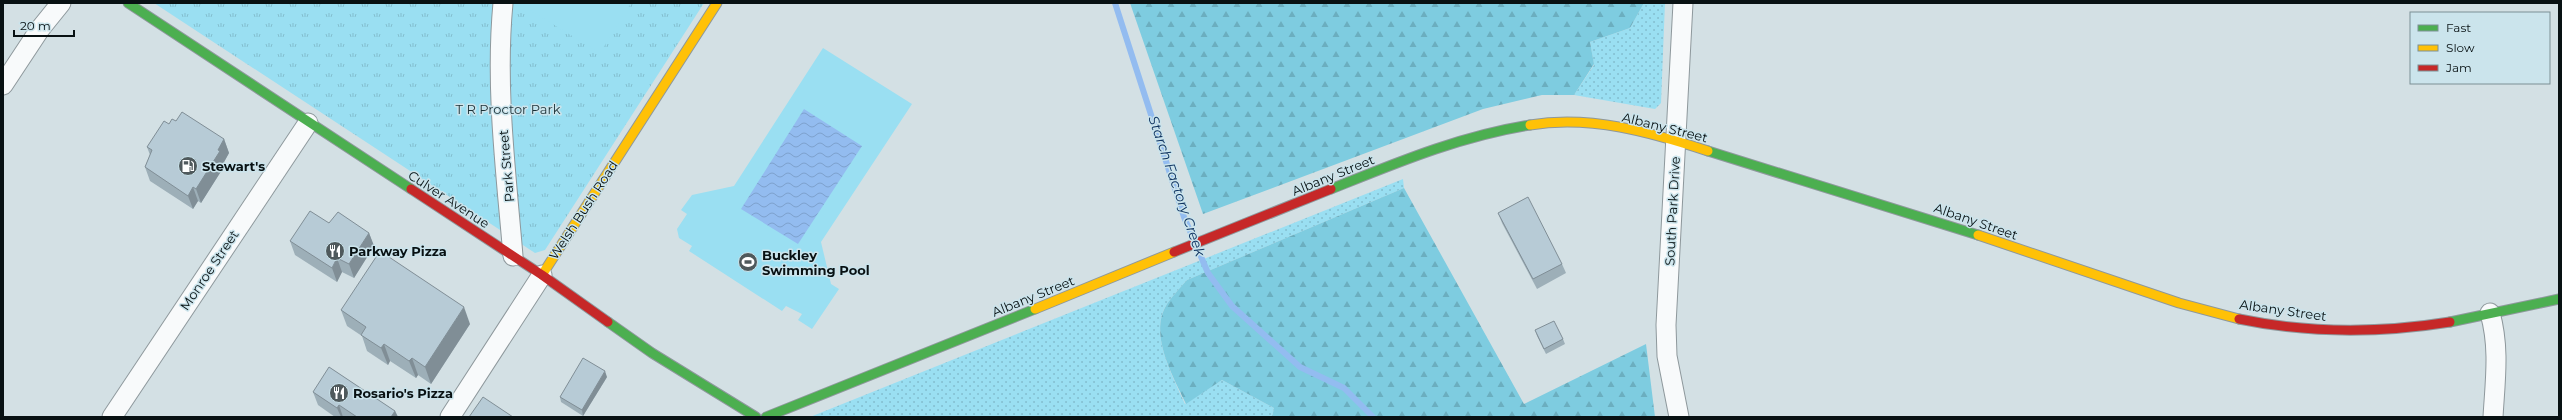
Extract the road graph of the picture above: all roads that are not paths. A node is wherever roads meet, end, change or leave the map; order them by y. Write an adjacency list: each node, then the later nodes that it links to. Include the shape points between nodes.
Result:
1 (61, 3): 6 (street, via 40,29)
2 (128, 3): 7 (street, Culver Avenue)
3 (503, 3): 9 (street, Park Street, via 499,41 501,112)
4 (717, 3): 10 (street, Welsh Bush Road)
5 (1683, 3): 8 (street, South Park Drive)
6 (3, 85)
7 (308, 123): 9 (street, Culver Avenue); 13 (street, Monroe Street)
8 (1676, 142): 12 (street, Albany Street, via 1879,202 2176,302 2254,322 2333,330 2385,330); 16 (street, Albany Street, via 1631,129 1575,122 1526,124 1491,130 1418,154); 17 (street, South Park Drive, via 1666,326 1667,356)
9 (513, 256): 10 (street, Culver Avenue)
10 (542, 275): 14 (street, Welsh Bush Road); 15 (street, Culver Avenue, via 652,353)
11 (2559, 299): 12 (street, Albany Street)
12 (2490, 314): 18 (street, via 2495,330 2497,356)
13 (112, 417)
14 (450, 417)
15 (756, 417)
16 (766, 417)
17 (1679, 417)
18 (2493, 417)

